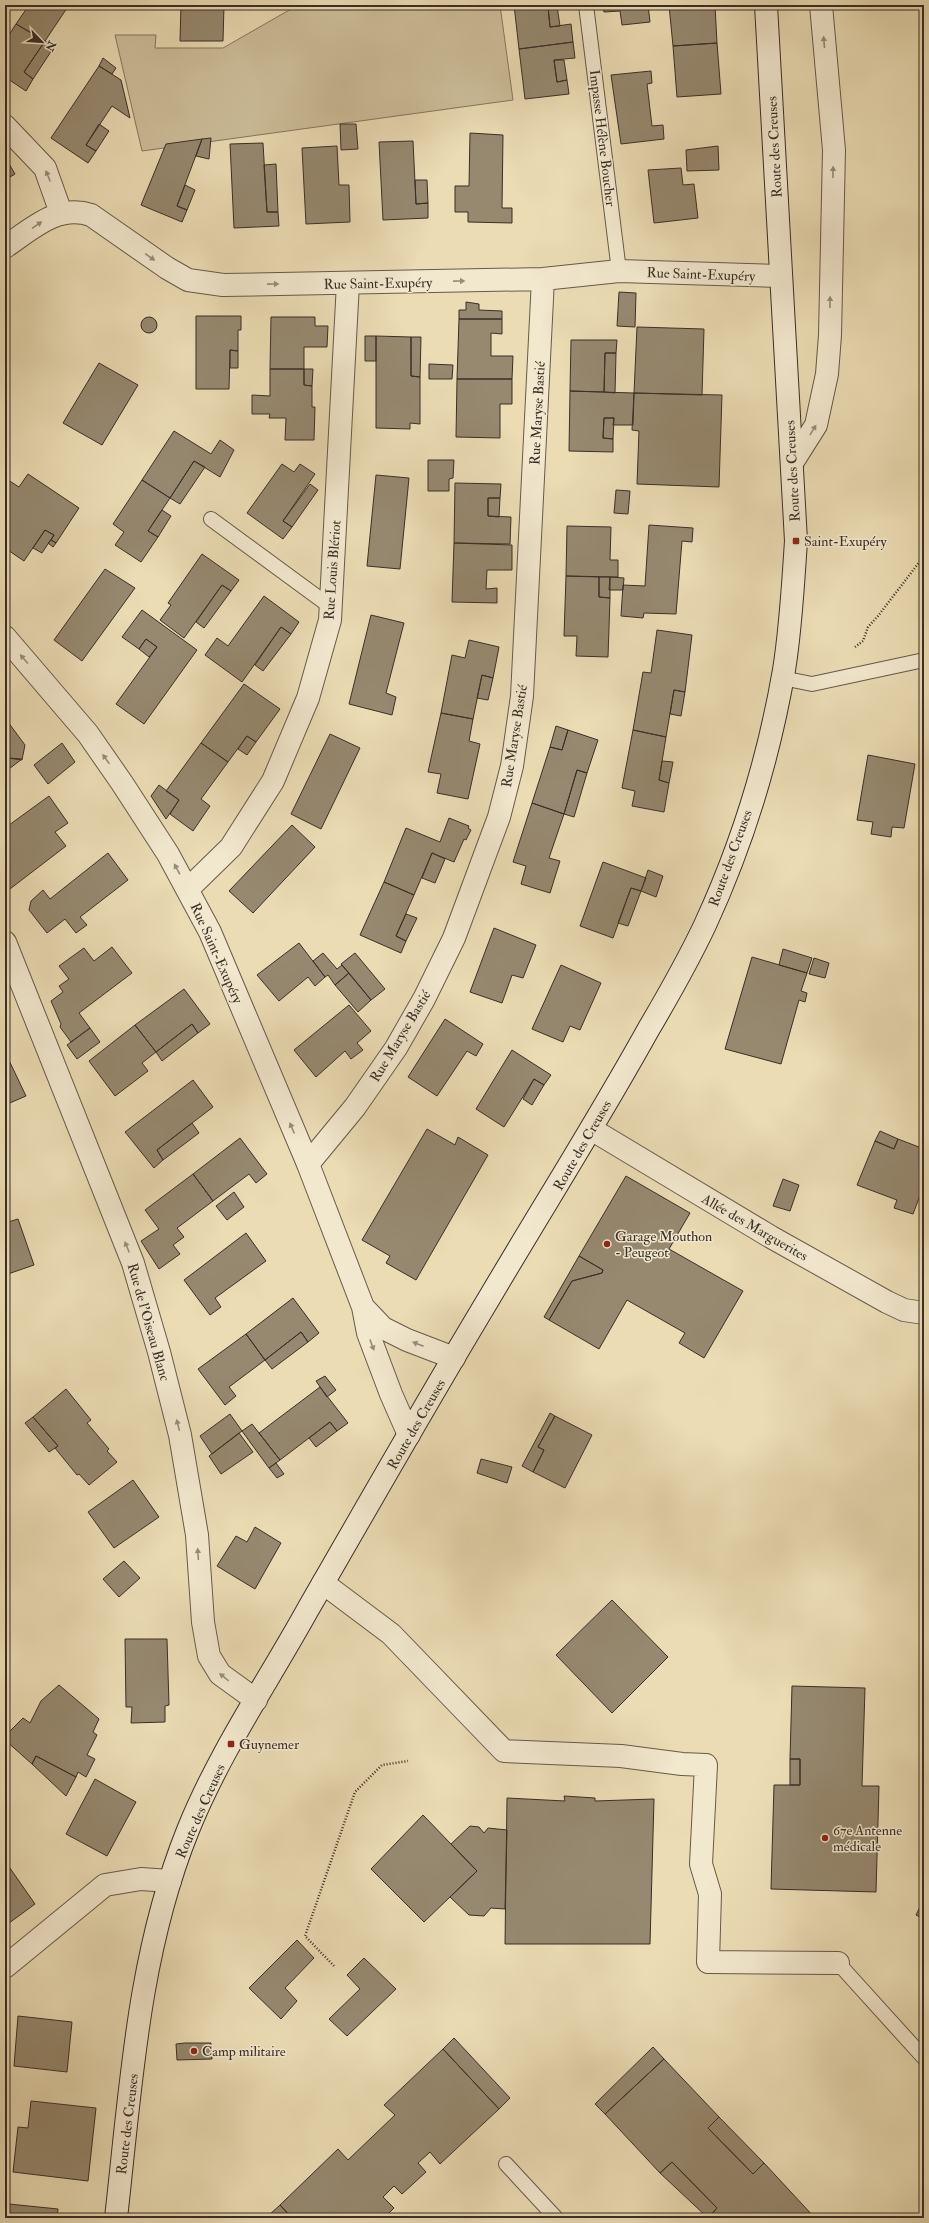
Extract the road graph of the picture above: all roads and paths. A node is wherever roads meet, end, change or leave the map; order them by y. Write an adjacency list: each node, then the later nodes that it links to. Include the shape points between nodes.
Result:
1 (586, 5): 7 (lane, Impasse Hélène Boucher)
2 (766, 5): 8 (street, Route des Creuses)
3 (821, 5): 11 (street, one-way to 3, via 816,425 827,374 830,335 834,150)
4 (5, 126): 5 (street, one-way to 4, via 45,168)
5 (61, 213): 6 (street, Rue Saint-Exupéry, one-way to 5, via 46,219); 10 (street, Rue Saint-Exupéry, one-way to 10, via 77,210 91,215 188,280 223,285)
6 (5, 247)
7 (619, 271): 8 (street, Rue Saint-Exupéry); 9 (street, Rue Saint-Exupéry)
8 (780, 276): 11 (street, Route des Creuses)
9 (543, 279): 10 (street, Rue Saint-Exupéry, one-way to 9); 22 (street, Rue Maryse Bastié, via 522,696 512,766 499,818 454,938 424,999 396,1048 355,1107)
10 (348, 283): 14 (street, Rue Louis Blériot)
11 (792, 463): 18 (street, Route des Creuses, via 796,541 792,604)
12 (211, 519): 14 (lane)
13 (924, 556): 16 (path, via 868,627 863,641)
14 (331, 607): 19 (street, Rue Louis Blériot, via 330,620 308,698 273,781 231,847)
15 (5, 637): 19 (street, Rue Saint-Exupéry, one-way to 15, via 148,822 88,734)
16 (848, 650)
17 (924, 660): 18 (lane, via 812,684)
18 (782, 678): 21 (street, Route des Creuses, via 749,810 706,922 684,968)
19 (188, 889): 22 (street, Rue Saint-Exupéry, one-way to 19, via 210,932)
20 (5, 942): 28 (street, Rue de l'Oiseau Blanc, one-way to 20, via 220,1674 209,1656 203,1622 198,1535 180,1435 159,1352 133,1263)
21 (591, 1129): 24 (street, Allée des Marguerites, via 771,1237 881,1298 904,1310); 25 (street, Route des Creuses)
22 (308, 1164): 23 (street, Rue Saint-Exupéry)
23 (363, 1307): 25 (street, Rue Saint-Exupéry, one-way to 23, via 383,1328); 26 (street, Rue Saint-Exupéry, one-way to 26, via 368,1333)
24 (924, 1313)
25 (454, 1358): 26 (street, Route des Creuses)
26 (409, 1435): 27 (street, Route des Creuses)
27 (323, 1583): 28 (street, Route des Creuses); 31 (street, via 391,1634 504,1751 621,1756 706,1765 701,1864 710,1894 708,1962)
28 (256, 1700): 30 (street, Route des Creuses, via 198,1807)
29 (408, 1761): 32 (path, via 382,1765 355,1792 305,1936)
30 (170, 1881): 33 (street, via 141,1879 105,1885); 36 (street, Route des Creuses, via 154,1936 143,1988)
31 (838, 1963): 34 (lane)
32 (334, 1966)
33 (5, 1967)
34 (924, 2058)
35 (506, 2164): 37 (lane)
36 (116, 2218)
37 (556, 2218)

